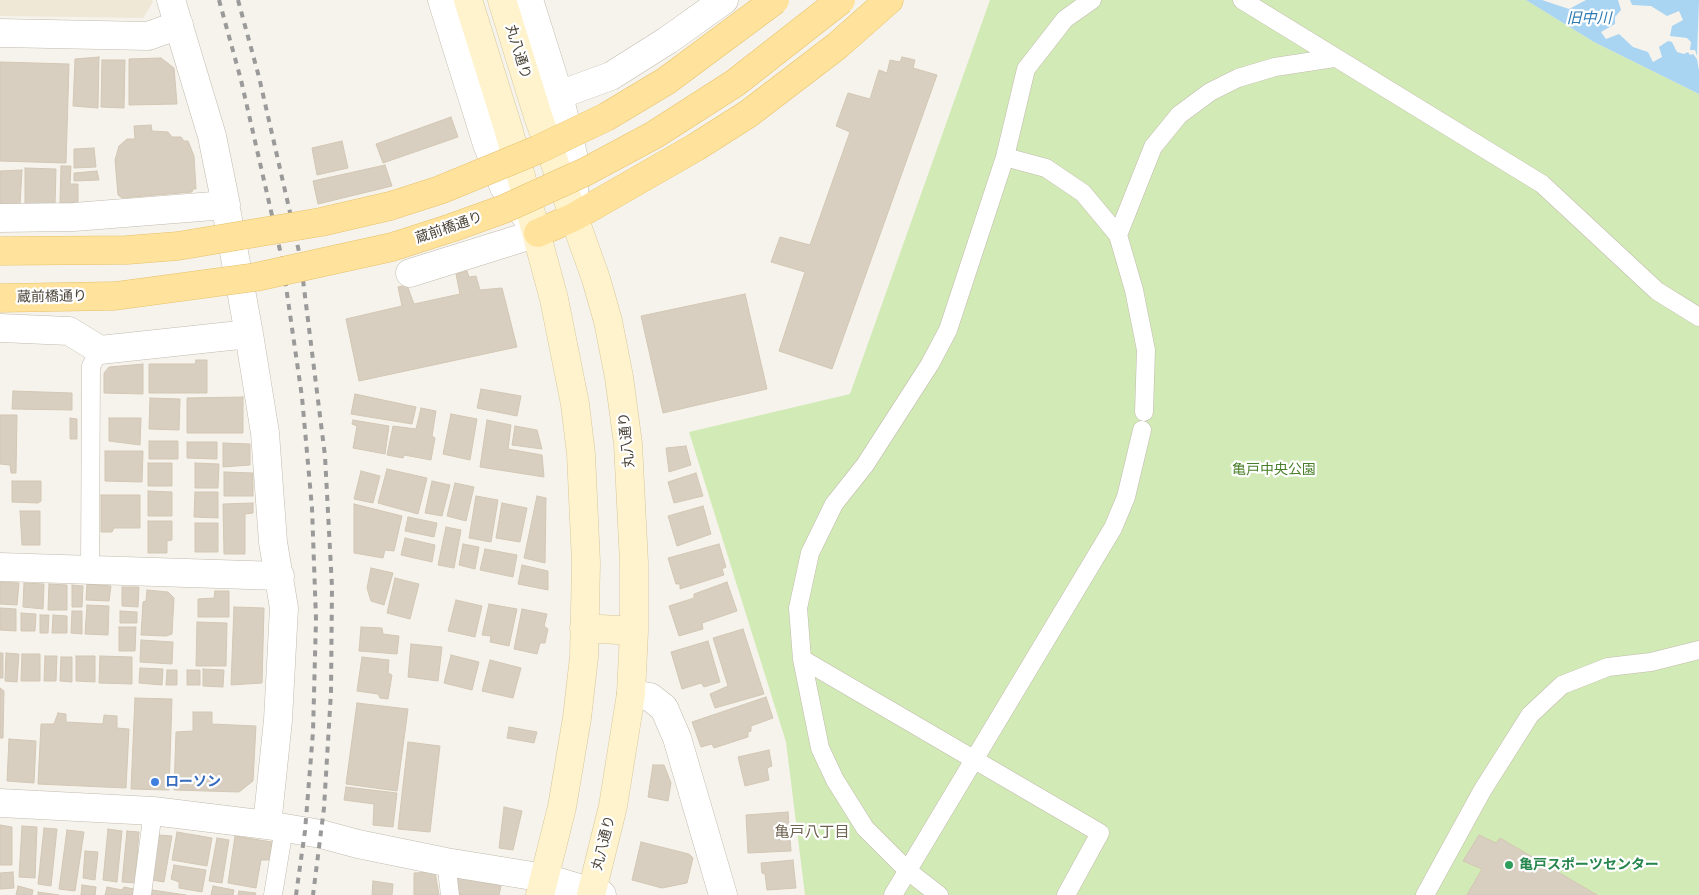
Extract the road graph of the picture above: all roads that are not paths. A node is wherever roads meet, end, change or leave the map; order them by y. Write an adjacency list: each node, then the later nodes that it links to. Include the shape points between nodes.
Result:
1 (442, 0): 19 (street, via 487,144 504,187)
2 (468, 0): 19 (main road)
3 (502, 0): 17 (main road, 丸八通り)
4 (529, 0): 14 (street)
5 (724, 0): 14 (street, via 611,76)
6 (774, 0): 21 (main road, bridge, via 666,81 606,117 510,162 440,190 321,222 178,246 127,250)
7 (841, 0): 23 (main road, 蔵前橋通り, bridge, via 735,83 654,135 504,209 451,228 392,248 256,277 115,296)
8 (889, 0): 17 (main road, via 823,57 748,114)
9 (1092, 0): 15 (lane, via 1065,19 1026,69)
10 (1242, 0): 13 (lane)
11 (175, 13): 12 (street, via 148,36); 16 (street, via 212,136)
12 (0, 33)
13 (1334, 58): 20 (lane, via 1275,67 1238,78 1210,92 1179,115 1153,147); 24 (lane, via 1542,184 1657,291)
14 (558, 94): 17 (street, via 574,159)
15 (1005, 157): 20 (lane, via 1046,168 1083,193); 36 (lane, via 948,330 865,465 834,504 810,553 798,608)
16 (226, 205): 18 (street, via 74,217); 26 (street)
17 (574, 217): 19 (main road); 34 (main road, 丸八通り, via 608,321 619,377 630,470)
18 (0, 218)
19 (538, 233): 22 (street); 33 (main road, via 566,350 581,454 586,563)
20 (1118, 235): 28 (lane, via 1134,290 1146,350)
21 (0, 251)
22 (410, 273)
23 (0, 298)
24 (1699, 317)
25 (0, 328): 27 (street, via 69,332)
26 (249, 334): 27 (street); 32 (street, via 265,433 273,542)
27 (100, 350): 31 (lane, via 91,366)
28 (1144, 412)
29 (1142, 430): 38 (lane, via 1126,497 1113,528)
30 (0, 566): 31 (street)
31 (90, 570): 32 (street)
32 (280, 576): 41 (street, via 284,608)
33 (584, 628): 34 (main road); 44 (main road, via 577,718 562,807)
34 (634, 631): 37 (main road, 丸八通り)
35 (1699, 650): 53 (lane, via 1608,668 1562,685 1530,715 1482,791)
36 (802, 659): 38 (lane); 43 (lane, via 820,748 835,780 865,828)
37 (631, 694): 45 (main road, 丸八通り); 49 (street, via 650,697 664,708 677,738)
38 (972, 760): 43 (lane); 52 (lane, via 1100,833)
39 (0, 803): 40 (street)
40 (153, 811): 41 (street); 46 (lane)
41 (276, 826): 42 (street); 47 (lane)
42 (446, 862): 44 (street); 48 (lane)
43 (908, 871): 50 (lane); 51 (lane)
44 (542, 887): 45 (street)
45 (595, 894)
46 (142, 895)
47 (273, 895)
48 (450, 895)
49 (723, 895)
50 (893, 895)
51 (939, 895)
52 (1066, 895)
53 (1425, 895)

